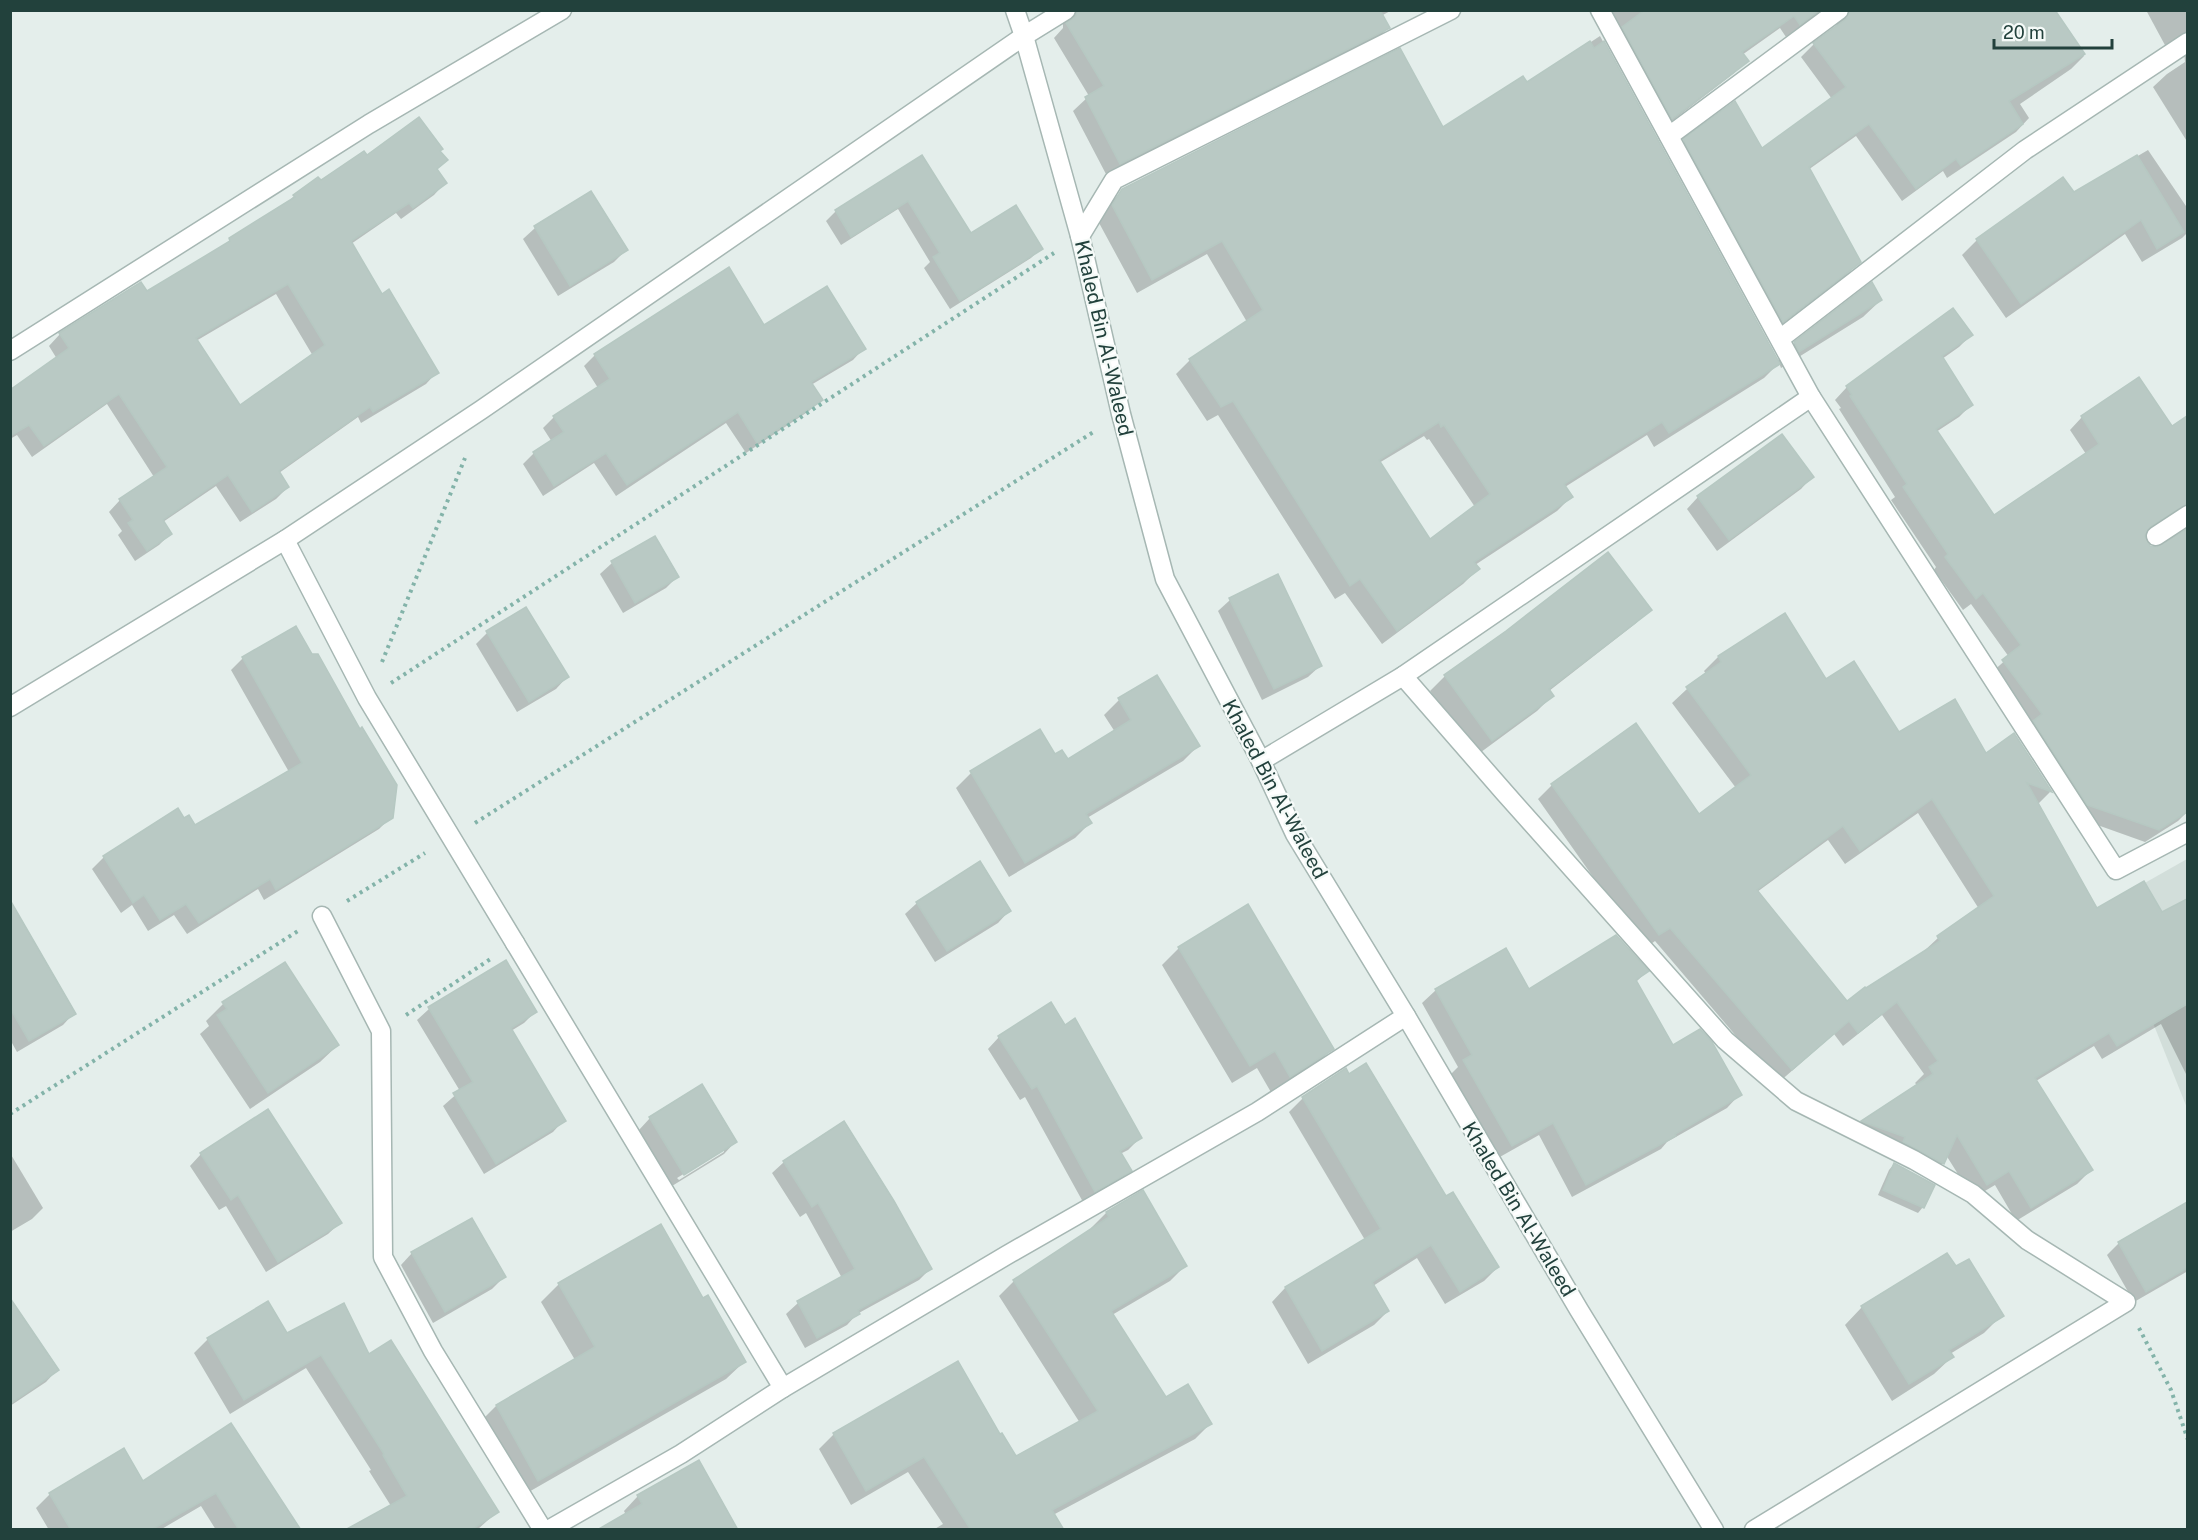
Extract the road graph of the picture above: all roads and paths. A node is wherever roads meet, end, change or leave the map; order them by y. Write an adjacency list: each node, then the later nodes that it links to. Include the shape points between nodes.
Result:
1 (562, 10): 12 (street, via 369,124)
2 (1015, 10): 7 (street, Khaled Bin Al-Waleed)
3 (1066, 10): 7 (street)
4 (1450, 10): 10 (street, via 1114,180)
5 (1600, 10): 9 (street)
6 (1839, 10): 9 (street)
7 (1024, 36): 10 (street, Khaled Bin Al-Waleed); 14 (street)
8 (2187, 42): 11 (street, via 2025,150)
9 (1669, 136): 11 (street)
10 (1080, 236): 15 (street, Khaled Bin Al-Waleed); 20 (path)
11 (1780, 338): 13 (street)
12 (10, 351)
13 (1811, 397): 19 (street); 23 (street, via 2116,870)
14 (482, 410): 18 (street); 20 (path, via 459,476)
15 (1121, 414): 22 (street, Khaled Bin Al-Waleed, via 1165,579); 24 (path)
16 (2187, 515): 17 (street)
17 (2156, 536)
18 (285, 540): 20 (street); 21 (street)
19 (1403, 676): 22 (street); 30 (street, via 1725,1040 1796,1101 1973,1194 2027,1240)
20 (367, 698): 24 (street)
21 (10, 707)
22 (1261, 761): 27 (street, Khaled Bin Al-Waleed, via 1294,834)
23 (2187, 832)
24 (452, 837): 25 (path); 26 (street)
25 (322, 916): 28 (street); 29 (path)
26 (515, 943): 28 (path); 31 (street)
27 (1406, 1016): 31 (street, via 1257,1112); 35 (street, Khaled Bin Al-Waleed)
28 (381, 1031): 33 (street, via 383,1257 434,1351)
29 (10, 1114)
30 (2126, 1302): 32 (path, via 2171,1390); 36 (street)
31 (783, 1388): 34 (street, via 681,1454)
32 (2187, 1440)
33 (543, 1530)
34 (548, 1530)
35 (1714, 1530)
36 (1754, 1530)

